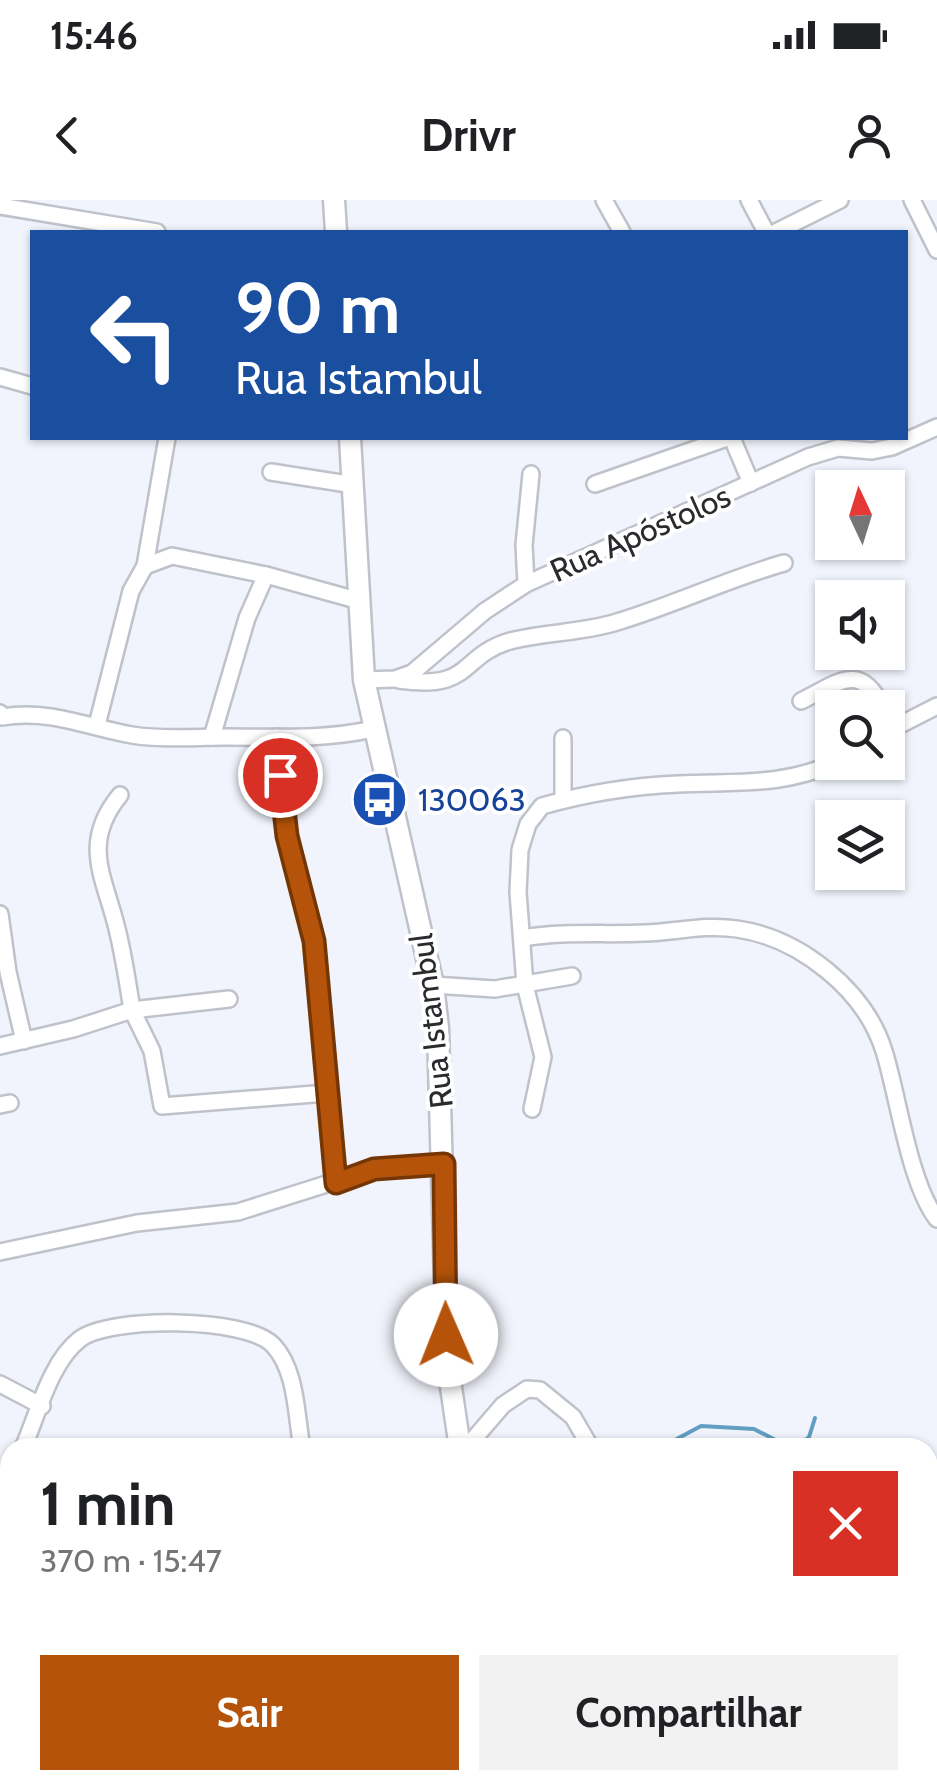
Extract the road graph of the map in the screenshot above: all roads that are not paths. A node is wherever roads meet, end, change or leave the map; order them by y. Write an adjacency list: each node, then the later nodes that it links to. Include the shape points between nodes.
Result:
1 (334, 200): 9 (main road)
2 (604, 200): 10 (street)
3 (749, 200): 11 (street)
4 (840, 200): 12 (street)
5 (912, 200): 13 (street)
6 (0, 206): 7 (street)
7 (94, 228): 8 (street)
8 (126, 230)
9 (336, 230)
10 (621, 230)
11 (765, 230)
12 (780, 230)
13 (937, 250)
14 (0, 377): 15 (street)
15 (30, 385)
16 (937, 427): 21 (street, Rua Apóstolos, via 908,442)
17 (163, 440): 28 (street)
18 (350, 440): 26 (main road, Rua Istambul)
19 (723, 440): 24 (street)
20 (730, 440): 25 (street)
21 (870, 444): 25 (street, Rua Apóstolos, via 808,457)
22 (271, 472): 26 (street)
23 (530, 474): 30 (street)
24 (595, 484)
25 (750, 484): 30 (street, Rua Apóstolos)
26 (354, 485): 31 (main road, Rua Istambul)
27 (784, 563): 33 (street, via 604,626 508,642 444,681)
28 (145, 566): 29 (street, via 162,557); 41 (street, via 131,591)
29 (266, 575): 31 (street); 43 (street)
30 (526, 584): 33 (street, Rua Apóstolos)
31 (360, 602): 32 (main road, Rua Istambul)
32 (364, 680): 33 (street); 42 (main road, Rua Istambul)
33 (395, 680)
34 (823, 690): 35 (street, via 860,678)
35 (873, 690)
36 (815, 694): 37 (street)
37 (801, 701)
38 (937, 706): 40 (street)
39 (1, 716): 41 (street, via 38,713)
40 (905, 719)
41 (97, 725): 43 (street, via 146,737)
42 (372, 729): 44 (street); 53 (main road, Rua Istambul)
43 (212, 737): 44 (street)
44 (277, 737): 59 (street, via 282,813 314,941)
45 (563, 738): 48 (street)
46 (815, 772): 48 (street, via 765,784 676,784)
47 (120, 795): 56 (street, via 102,821 96,854)
48 (562, 800): 50 (street, via 542,806 520,850)
49 (0, 914): 51 (street)
50 (523, 938): 54 (street); 63 (street, via 736,928 809,958 871,1018)
51 (4, 973): 57 (street)
52 (572, 976): 54 (street)
53 (433, 985): 54 (street); 61 (main road, Rua Istambul)
54 (526, 985): 60 (street, via 543,1057)
55 (229, 999): 56 (street)
56 (132, 1010): 57 (street); 59 (street, via 152,1051 162,1106)
57 (24, 1041): 58 (street)
58 (0, 1046)
59 (326, 1092): 62 (street)
60 (532, 1110)
61 (444, 1164): 62 (street, via 374,1169); 69 (main road, Rua Istambul, via 447,1360)
62 (336, 1183): 64 (street, via 238,1212 137,1222)
63 (937, 1218)
64 (0, 1252)
65 (0, 1384): 66 (street)
66 (42, 1406): 67 (street); 68 (street, via 66,1354 102,1328 234,1328 272,1344 285,1363)
67 (27, 1438)
68 (300, 1438)
69 (461, 1438)
70 (472, 1438): 71 (street, via 526,1389 557,1402)
71 (587, 1438)

